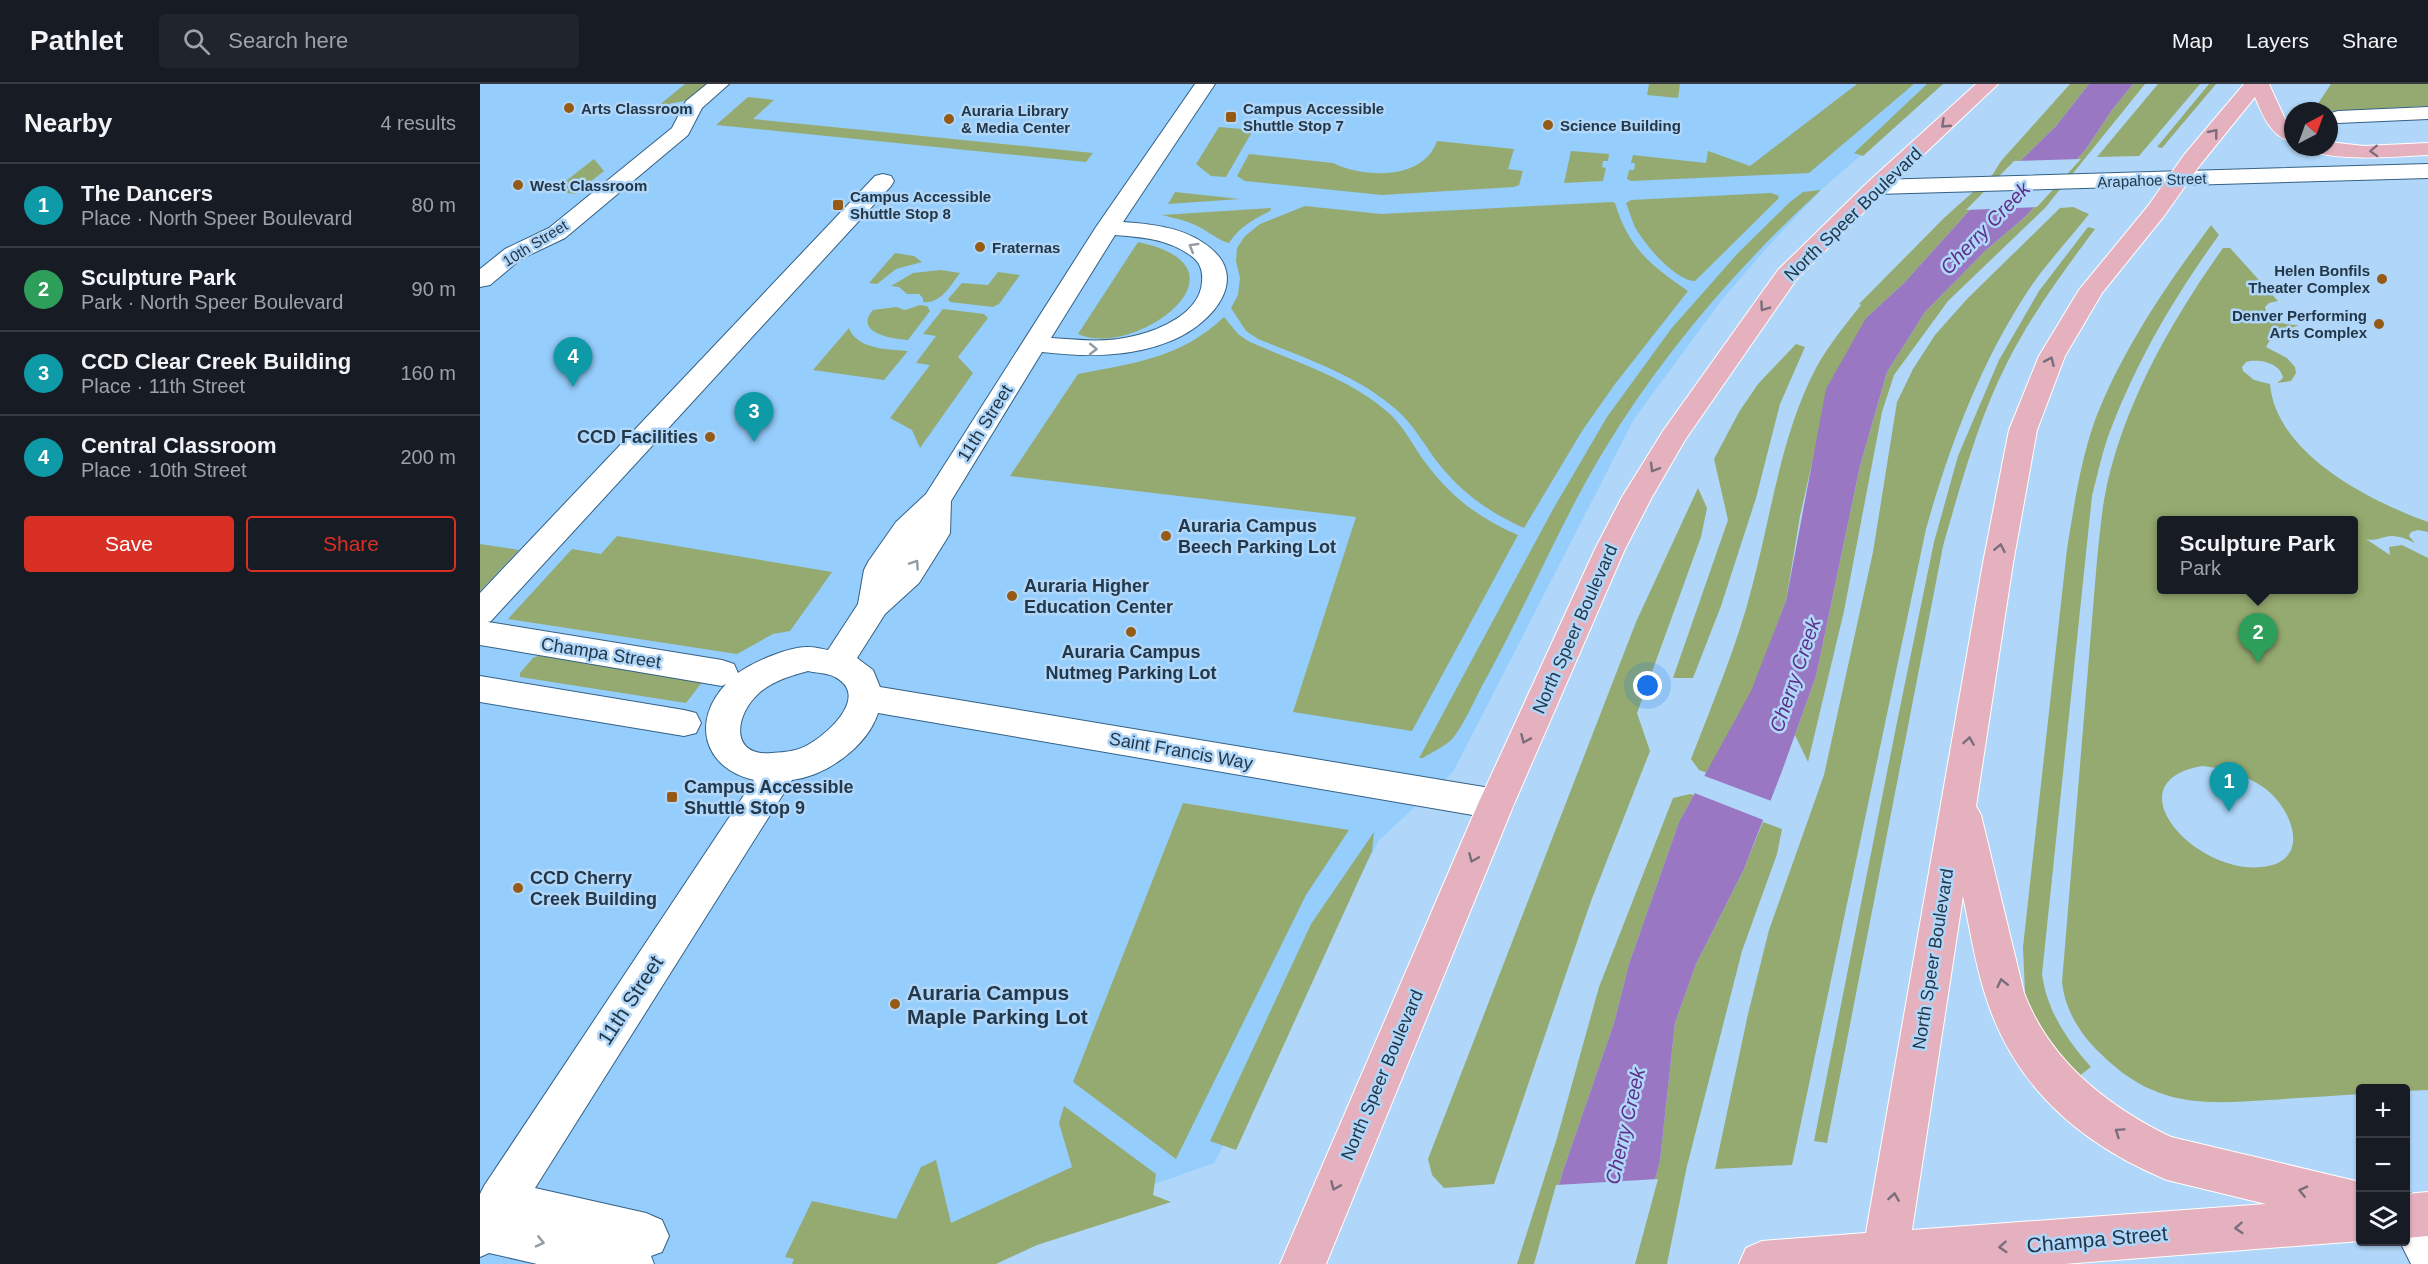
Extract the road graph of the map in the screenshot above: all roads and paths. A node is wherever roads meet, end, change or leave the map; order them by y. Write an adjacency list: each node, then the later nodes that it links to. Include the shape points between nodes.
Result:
1 (719, 84): 15 (street, 10th Street, via 693,105 681,131 557,234 513,254)
2 (1205, 84): 14 (street, 11th Street)
3 (1988, 84): 13 (main road, North Speer Boulevard, one-way to 13)
4 (2257, 84): 7 (main road, via 2276,122); 11 (main road, North Speer Boulevard, one-way to 4)
5 (2428, 113): 6 (street)
6 (2338, 117)
7 (2284, 129)
8 (2338, 149): 9 (main road, one-way to 8)
9 (2428, 149)
10 (2428, 171): 11 (street, Arapahoe Street)
11 (2179, 180): 13 (street, Arapahoe Street); 25 (main road, North Speer Boulevard, one-way to 11, via 2023,430 2052,356 2091,290)
12 (883, 181): 17 (street)
13 (1876, 187): 26 (main road, North Speer Boulevard, one-way to 26, via 1787,275 1660,456 1614,540)
14 (1108, 227): 16 (street, 11th Street); 16 (street, one-way to 14, via 1097,350 1135,344 1187,323 1212,297 1215,270 1201,252 1167,235)
15 (481, 280)
16 (1035, 344): 19 (street, 11th Street, via 936,501 935,533 908,574 874,606)
17 (480, 613)
18 (480, 633): 20 (street, Champa Street)
19 (837, 662): 22 (street, via 856,673 864,684); 24 (street, via 808,659 786,664 746,685 731,701 722,720 722,738 730,753 746,764)
20 (722, 673)
21 (480, 689): 23 (street)
22 (866, 698): 24 (street, via 863,714 835,746 814,758); 26 (street, Saint Francis Way)
23 (684, 723)
24 (781, 767): 29 (street, 11th Street)
25 (1959, 798): 27 (main road, one-way to 25, via 2167,1158 2128,1139 2061,1088 2035,1057 2016,1025 2004,993); 31 (main road, North Speer Boulevard, one-way to 25)
26 (1496, 804): 33 (main road, North Speer Boulevard, one-way to 33)
27 (2356, 1203)
28 (2356, 1219): 31 (main road, Champa Street, one-way to 31)
29 (488, 1221): 30 (street)
30 (639, 1250)
31 (1885, 1260): 32 (main road, Champa Street)
32 (1769, 1263)
33 (1303, 1264)

